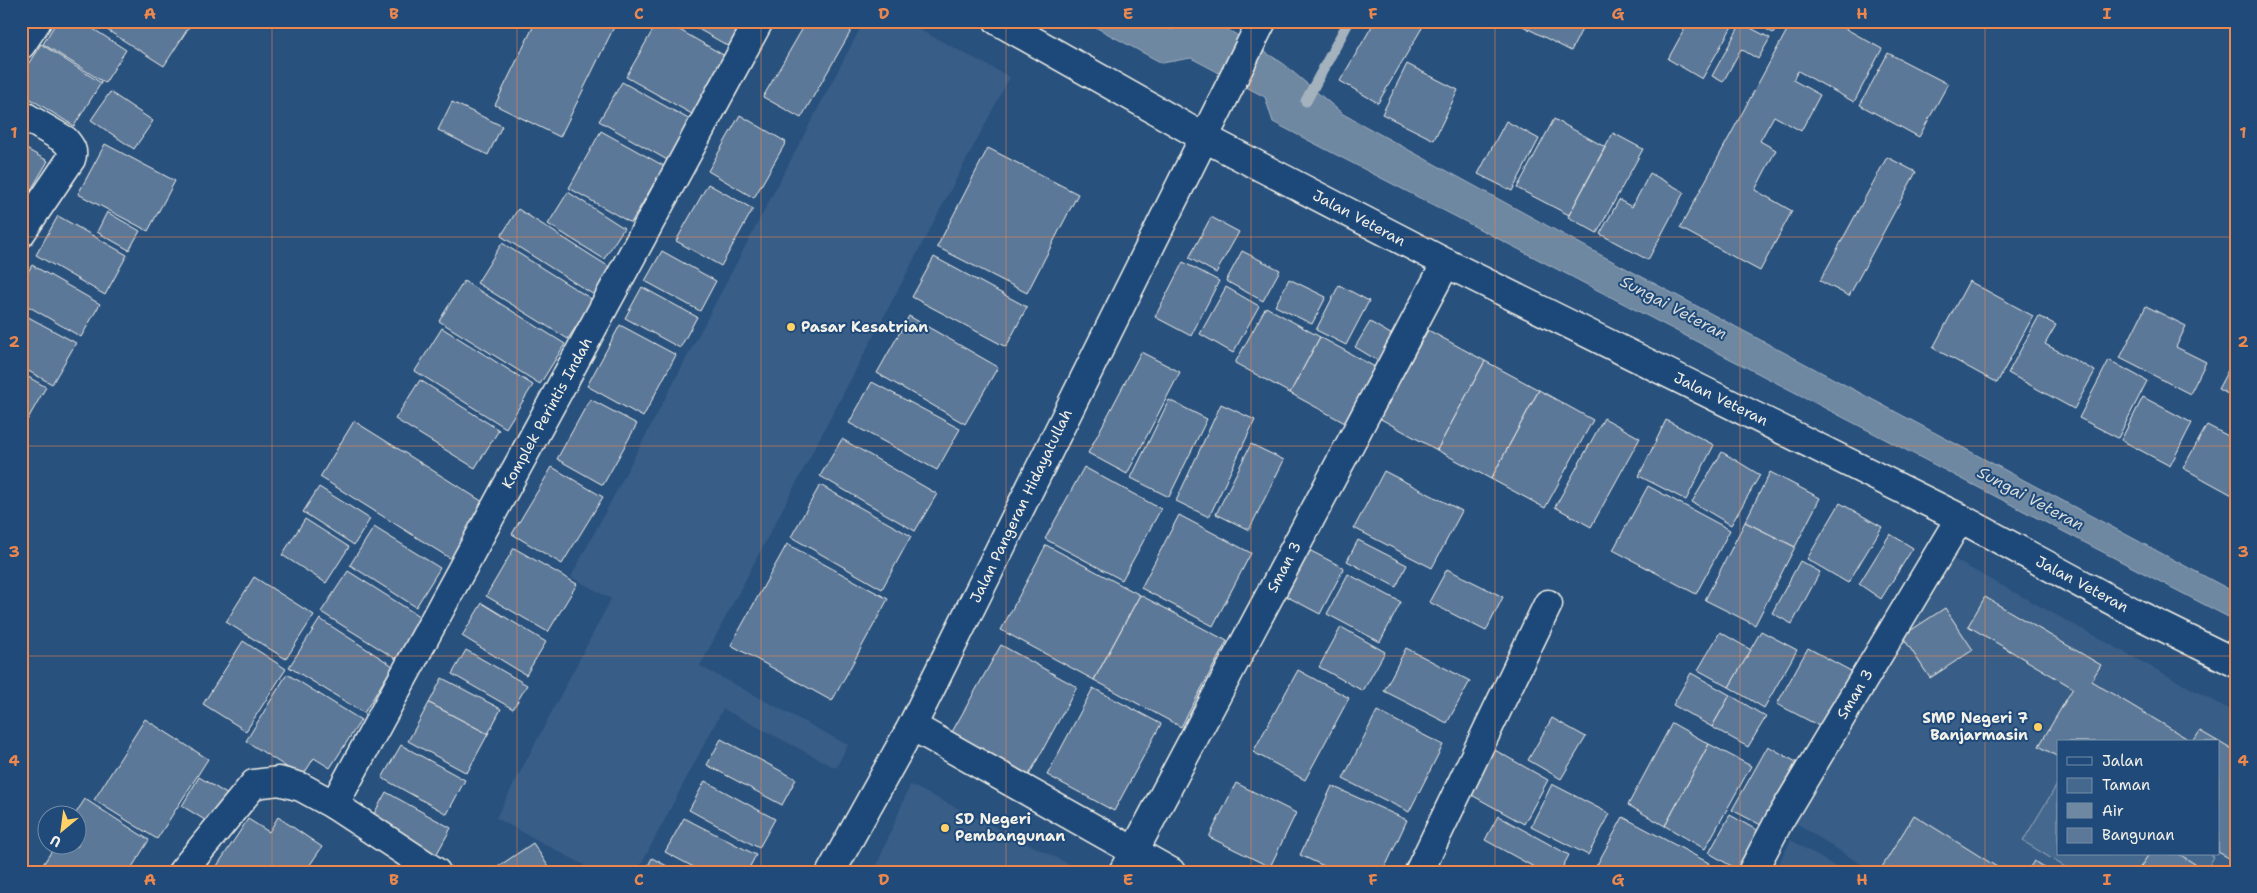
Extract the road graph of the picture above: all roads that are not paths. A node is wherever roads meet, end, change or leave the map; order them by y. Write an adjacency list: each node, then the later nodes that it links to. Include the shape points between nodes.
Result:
1 (37, 21): 5 (street)
2 (759, 21): 14 (street, Komplek Perintis Indah)
3 (998, 21): 7 (street, Jalan Veteran)
4 (1259, 26): 7 (street, Jalan Pangeran Hidayatullah)
5 (21, 45)
6 (21, 114): 8 (street, via 65,140 73,153)
7 (1205, 138): 9 (street, Jalan Veteran); 13 (street, Jalan Pangeran Hidayatullah)
8 (21, 233)
9 (1446, 263): 10 (street, Jalan Veteran); 15 (street, Sman 3)
10 (1960, 518): 12 (street, Jalan Veteran, via 2137,614); 21 (street, Sman 3, via 1779,820)
11 (1548, 604): 20 (street)
12 (2236, 663)
13 (912, 726): 15 (street); 18 (street, Jalan Pangeran Hidayatullah)
14 (334, 805): 16 (street, via 301,787 279,781 254,784); 17 (street)
15 (1128, 861): 19 (street)
16 (182, 872)
17 (436, 872)
18 (831, 872)
19 (1171, 872)
20 (1419, 872)
21 (1752, 872)

